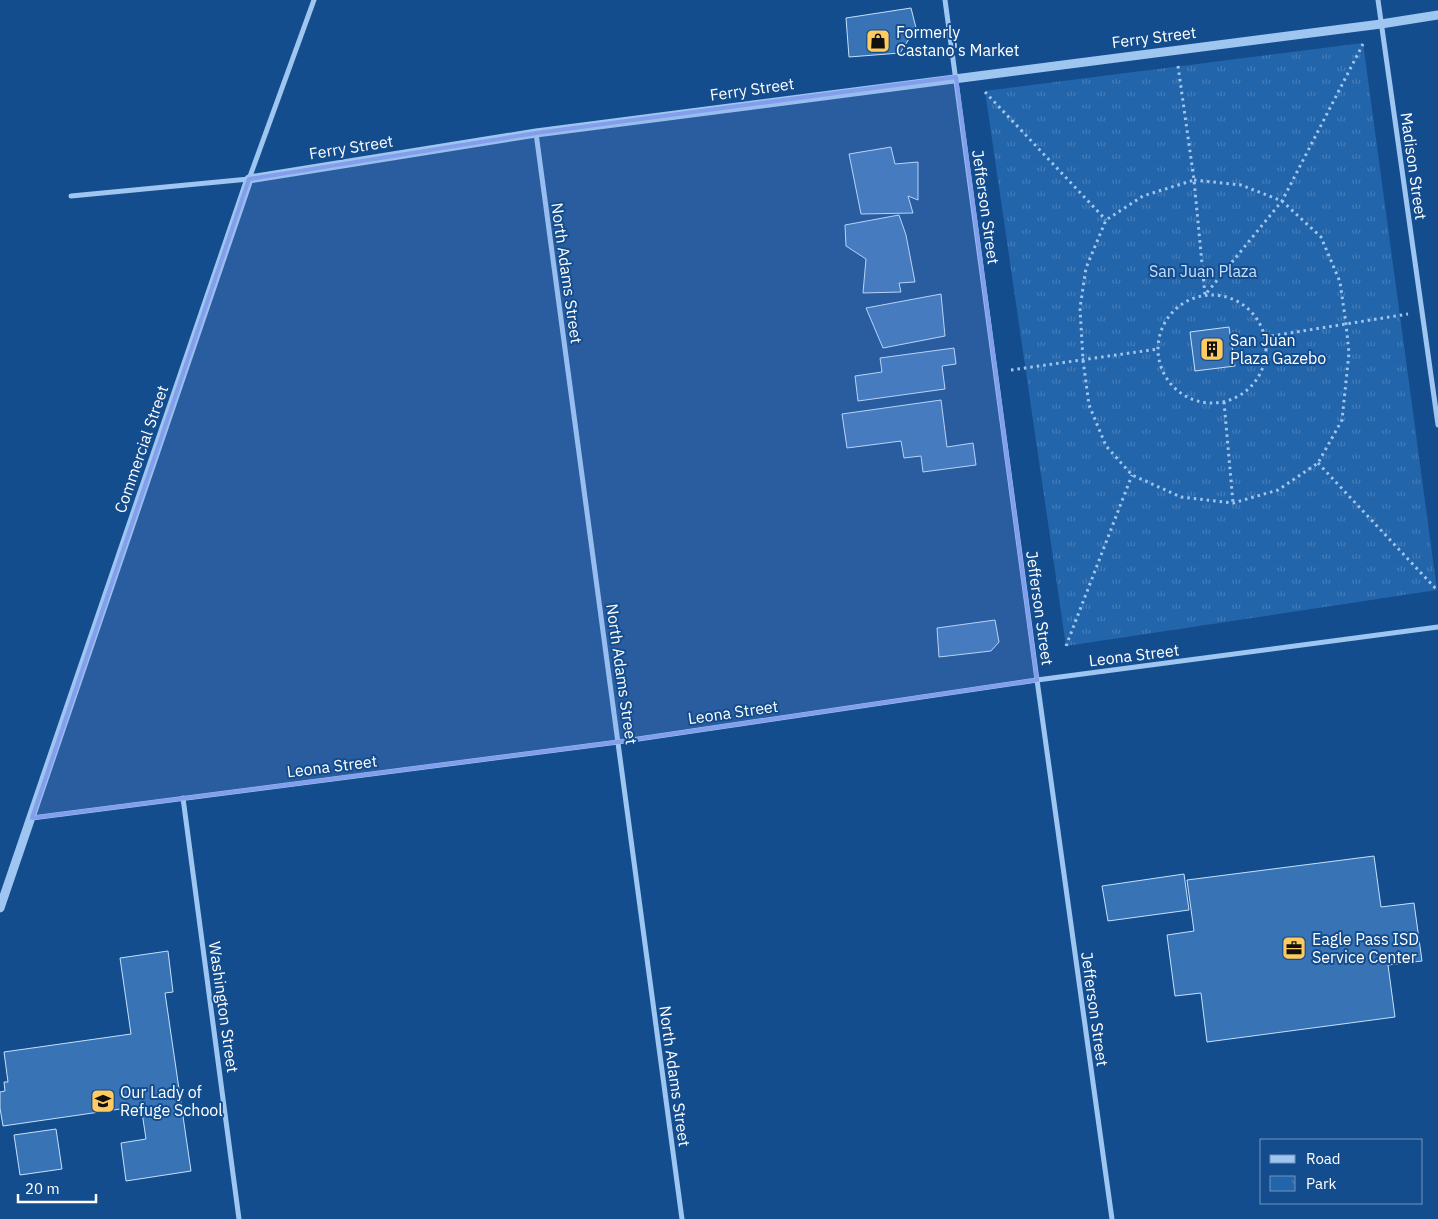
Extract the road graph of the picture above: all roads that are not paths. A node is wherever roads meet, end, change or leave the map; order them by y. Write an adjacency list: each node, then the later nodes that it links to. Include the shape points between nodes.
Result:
1 (314, 0): 8 (street, Commercial Street)
2 (945, 0): 6 (street, Jefferson Street)
3 (1378, 0): 5 (street, Madison Street)
4 (1438, 15): 5 (street, Ferry Street)
5 (1381, 24): 6 (street, Ferry Street); 10 (street, Madison Street)
6 (956, 78): 7 (street, Ferry Street); 12 (street, Jefferson Street)
7 (536, 133): 8 (street, Ferry Street); 13 (street, North Adams Street)
8 (248, 179): 9 (street, Ferry Street); 15 (street, Commercial Street)
9 (71, 196)
10 (1438, 425)
11 (1438, 627): 12 (street, Leona Street)
12 (1037, 680): 13 (street, Leona Street); 19 (street, Jefferson Street)
13 (618, 742): 14 (street, Leona Street); 18 (street, North Adams Street)
14 (183, 798): 15 (street, Leona Street); 17 (street, Washington Street)
15 (32, 818): 16 (street, Commercial Street)
16 (0, 908)
17 (239, 1219)
18 (682, 1219)
19 (1112, 1219)

